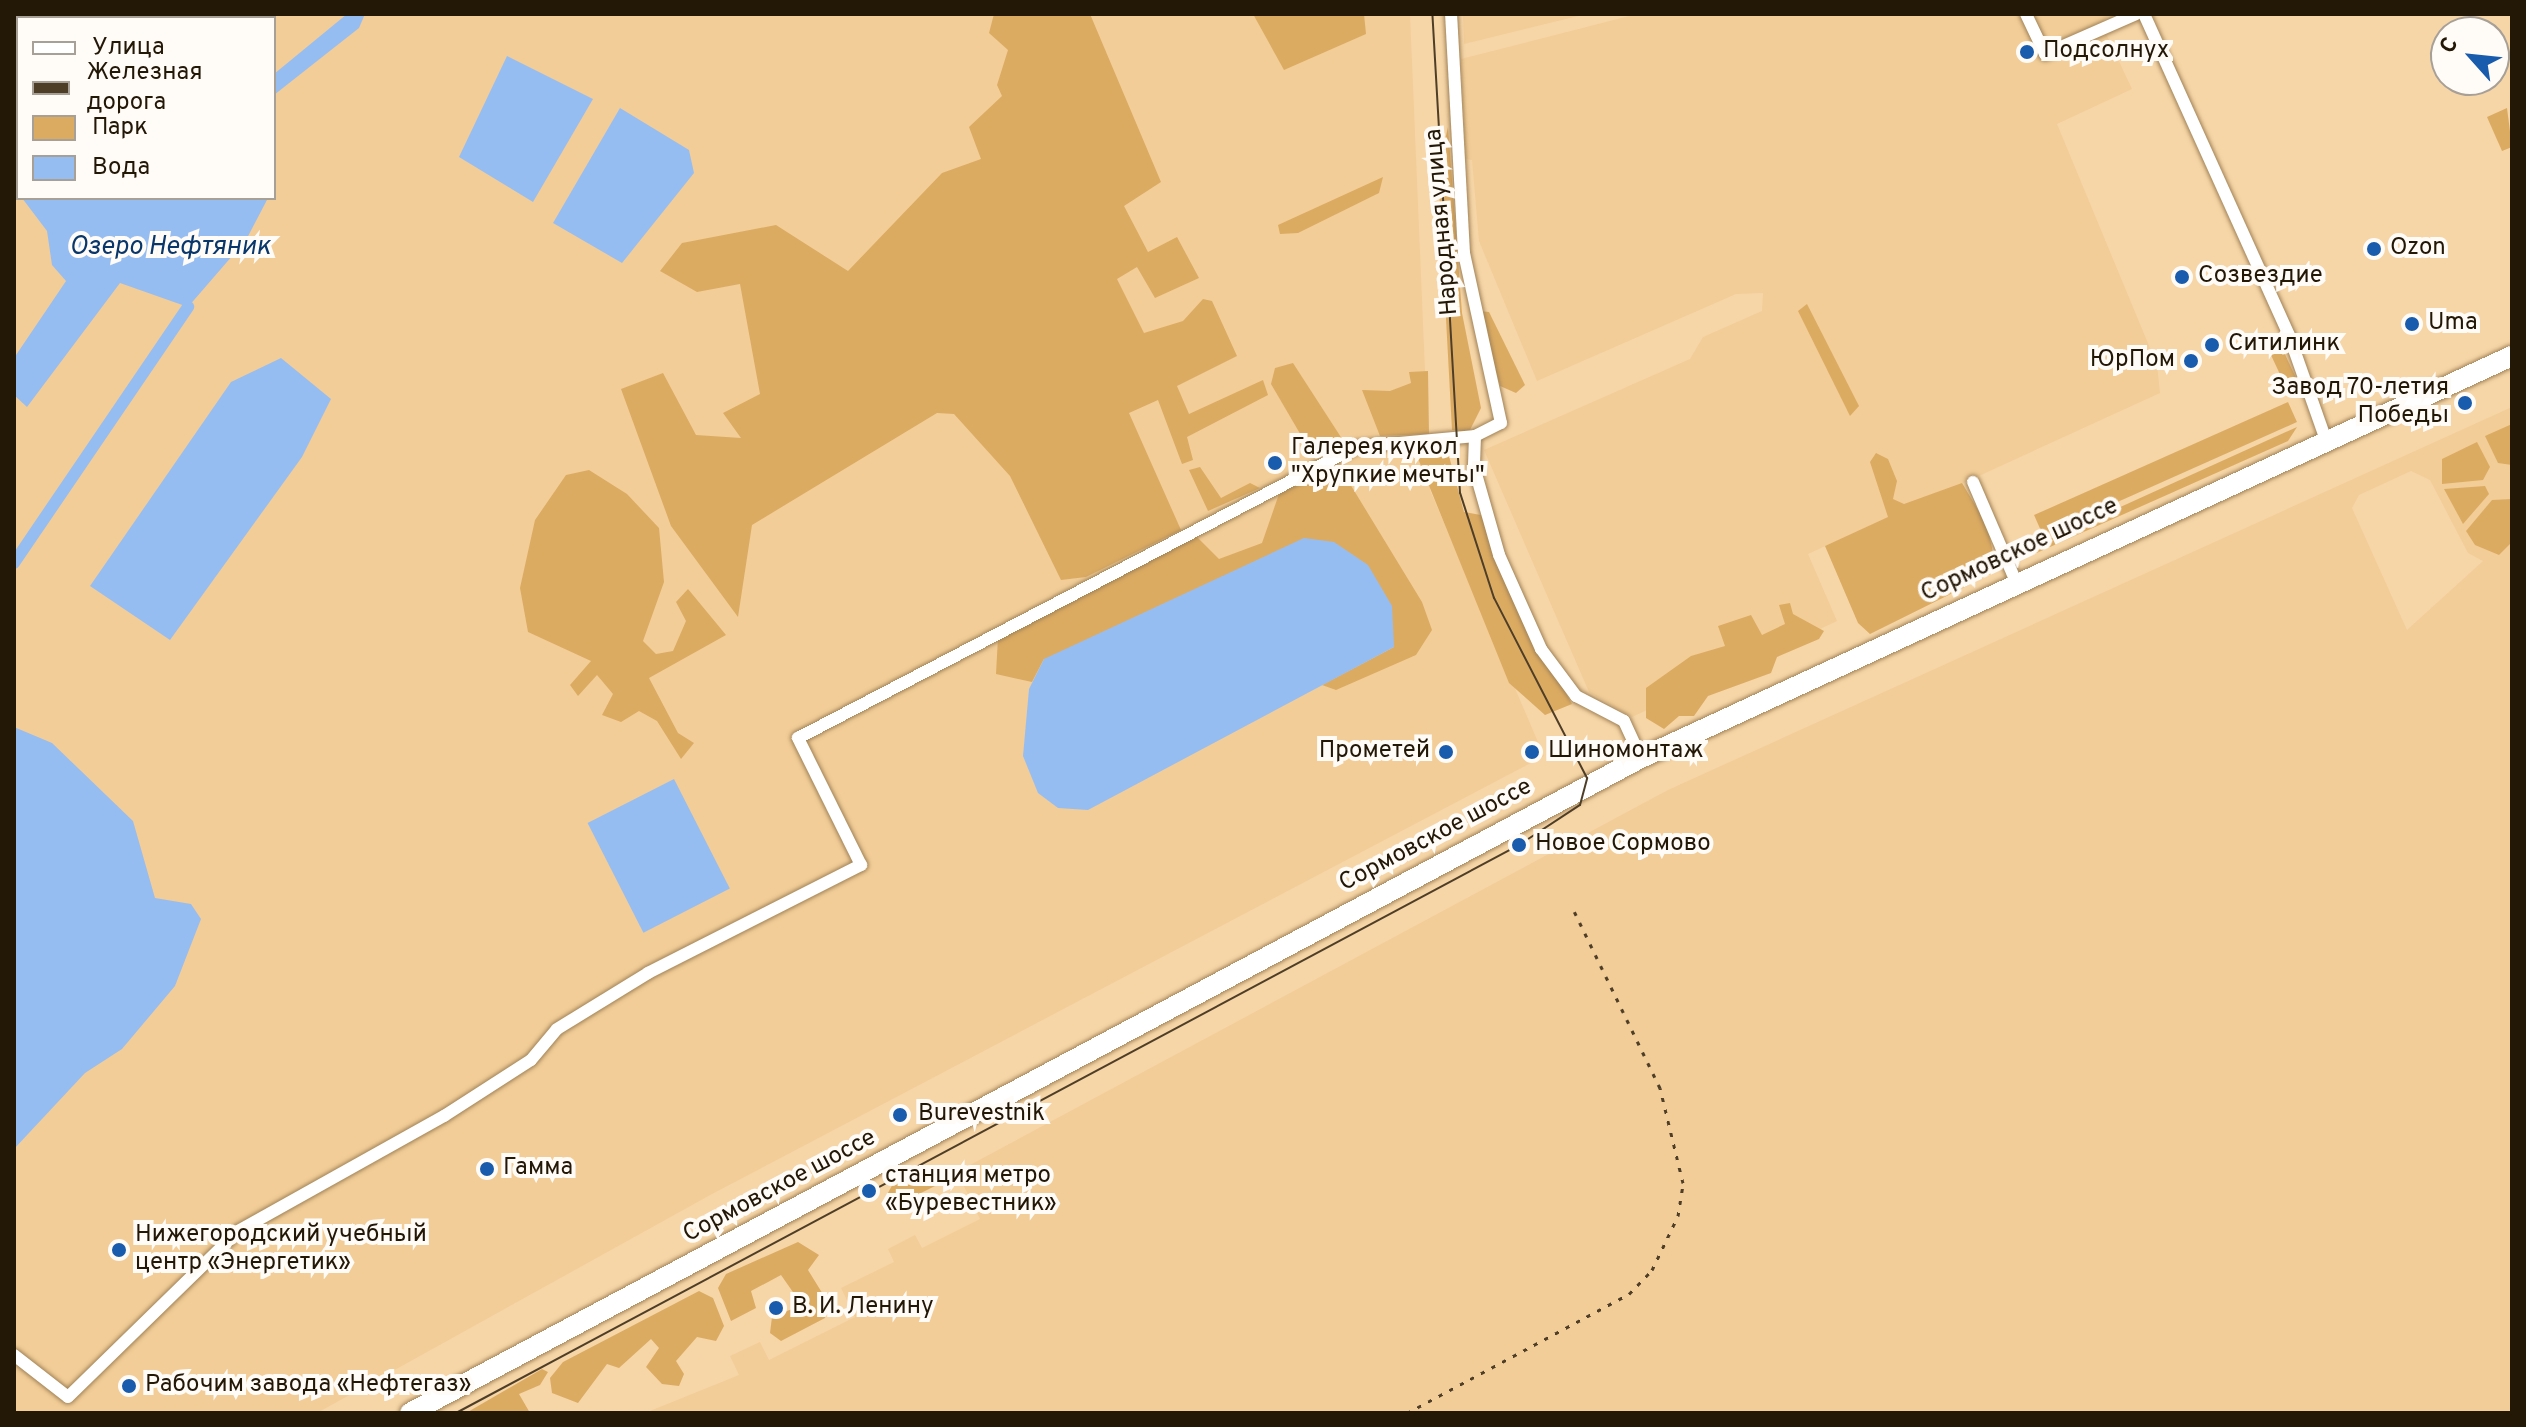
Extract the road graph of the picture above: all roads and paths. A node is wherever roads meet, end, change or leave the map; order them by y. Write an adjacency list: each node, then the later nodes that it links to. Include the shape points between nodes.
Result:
1 (1451, 14): 6 (street, Народная улица, via 1464,253 1473,319 1501,423)
2 (2026, 14): 3 (street, via 2045,54)
3 (2136, 14)
4 (2144, 14): 7 (street, via 2298,358)
5 (2512, 356): 7 (main road, Сормовское шоссе)
6 (1475, 436): 10 (street, via 1474,467 1499,555 1541,649 1576,696 1624,721); 11 (street, via 1356,447 798,738 861,865 648,973 557,1029 531,1060 444,1116 238,1231 68,1397)
7 (2326, 440): 9 (main road, Сормовское шоссе)
8 (1973, 482): 9 (street)
9 (2016, 582): 10 (main road, Сормовское шоссе)
10 (1641, 758): 12 (main road, Сормовское шоссе)
11 (14, 1355)
12 (410, 1413)

